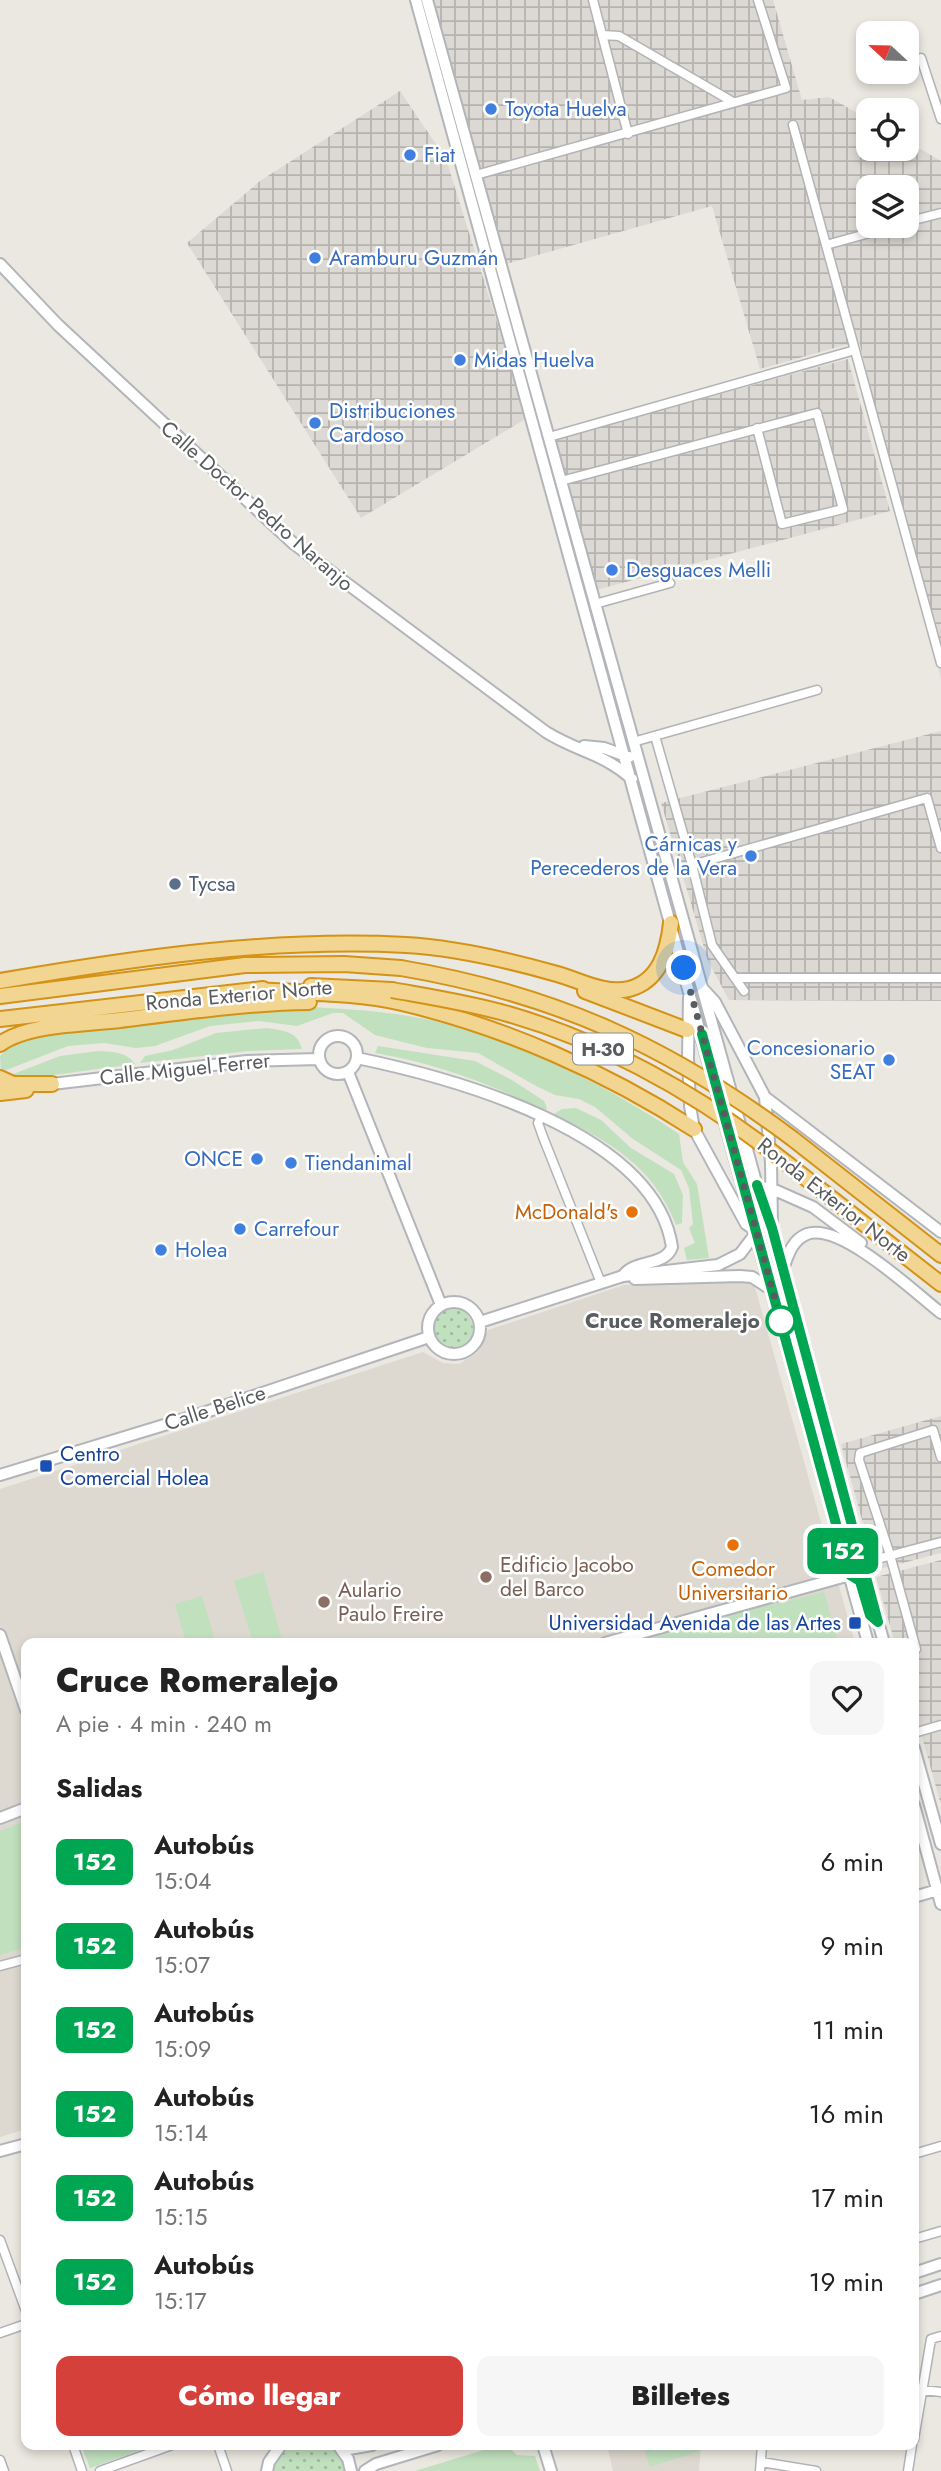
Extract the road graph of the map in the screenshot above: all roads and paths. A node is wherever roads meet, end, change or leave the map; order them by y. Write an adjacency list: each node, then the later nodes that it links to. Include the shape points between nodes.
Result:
1 (427, 0): 7 (main road)
2 (593, 0): 6 (street)
3 (758, 0): 11 (street, via 786,88)
4 (419, 4): 5 (main road)
5 (423, 24): 7 (main road); 8 (main road)
6 (602, 35): 11 (street, via 619,36); 14 (street)
7 (439, 42): 8 (main road); 10 (main road)
8 (432, 55): 10 (main road); 15 (main road)
9 (921, 58): 12 (street)
10 (449, 80): 16 (main road)
11 (733, 102): 14 (street)
12 (941, 119)
13 (793, 125): 21 (street)
14 (628, 134): 16 (street)
15 (457, 145): 16 (main road); 17 (main road)
16 (476, 175): 17 (main road); 23 (main road)
17 (475, 210): 24 (main road)
18 (941, 213): 19 (street)
19 (919, 219)
20 (856, 237): 21 (street)
21 (826, 245): 26 (street)
22 (0, 264): 42 (main road, Calle Doctor Pedro Naranjo, via 99,363 302,551)
23 (501, 265): 24 (main road); 25 (main road)
24 (503, 311): 25 (main road); 27 (main road)
25 (524, 346): 29 (main road)
26 (855, 350): 29 (street); 37 (street)
27 (528, 399): 29 (main road); 30 (main road)
28 (757, 428): 28 (street, via 817,413 844,509 782,524); 31 (street)
29 (549, 437): 30 (main road); 31 (main road)
30 (543, 457): 31 (main road); 32 (main road)
31 (561, 481): 32 (main road); 35 (main road)
32 (559, 514): 33 (main road)
33 (574, 565): 35 (main road); 36 (main road)
34 (670, 583): 35 (street)
35 (595, 604): 36 (main road, via 592,613); 41 (main road)
36 (598, 654): 39 (main road)
37 (941, 663)
38 (817, 690): 40 (street)
39 (619, 727): 43 (main road); 44 (main road)
40 (655, 736): 41 (street); 48 (street)
41 (633, 742): 46 (main road)
42 (571, 746): 43 (main road); 45 (main road, via 607,758)
43 (604, 748): 44 (main road)
44 (626, 755): 45 (main road); 46 (main road)
45 (632, 780): 49 (main road)
46 (650, 802): 49 (main road)
47 (941, 848): 48 (street, via 927,798)
48 (692, 865): 54 (street, via 712,945)
49 (667, 884): 50 (main road); 58 (main road)
50 (671, 923): 53 (highway, via 667,950 657,970 628,990 603,989); 58 (main road)
51 (73, 968): 52 (highway); 53 (highway, via 263,944 344,943 438,949); 56 (highway)
52 (0, 970)
53 (536, 970): 63 (highway)
54 (735, 978): 55 (street); 59 (street)
55 (941, 978)
56 (0, 981)
57 (253, 989): 61 (highway, via 400,1003); 62 (highway, Ronda Exterior Norte / H-30); 90 (highway, Ronda Exterior Norte / H-30, bridge, via 324,985 392,990 507,1014 629,1060 690,1093)
58 (696, 989): 63 (main road); 64 (main road); 66 (main road, via 715,1002)
59 (744, 991)
60 (0, 996): 85 (highway, Ronda Exterior Norte / H-30, bridge, via 246,965 344,964 401,968 509,991 634,1038 696,1072 793,1139)
61 (432, 1012): 65 (highway, via 353,1004 264,1003 57,1027 19,1034); 76 (highway, via 534,1045)
62 (2, 1019)
63 (687, 1030): 64 (main road); 68 (main road)
64 (707, 1038): 66 (main road); 68 (main road); 79 (main road); 80 (main road)
65 (0, 1044)
66 (738, 1047): 74 (main road)
67 (357, 1058): 69 (main road, via 355,1046 341,1035 323,1041); 70 (main road); 75 (main road, via 431,1075)
68 (688, 1058): 76 (main road)
69 (318, 1059): 70 (main road, via 331,1073); 72 (main road, Calle Miguel Ferrer, via 247,1060)
70 (348, 1072): 92 (main road)
71 (0, 1078): 72 (highway, via 13,1084)
72 (52, 1084): 73 (highway)
73 (0, 1093)
74 (765, 1097): 77 (main road); 84 (main road)
75 (541, 1117): 88 (main road, via 606,1150 628,1167 656,1203 670,1236 670,1253 627,1270); 89 (street, via 541,1130)
76 (694, 1129): 78 (main road)
77 (771, 1163): 79 (main road); 81 (main road)
78 (719, 1172): 80 (main road); 83 (main road, via 746,1224)
79 (756, 1181): 80 (main road); 81 (main road); 82 (main road)
80 (743, 1182): 83 (main road)
81 (772, 1188): 82 (main road); 86 (main road, via 813,1207 871,1251)
82 (772, 1228): 87 (main road)
83 (756, 1232): 88 (main road, via 740,1254 718,1265); 91 (main road)
84 (941, 1232)
85 (941, 1255)
86 (883, 1268): 87 (main road, via 854,1246 821,1232 797,1241); 93 (main road)
87 (783, 1269): 100 (main road)
88 (619, 1278): 89 (main road); 91 (main road, via 740,1276 752,1277)
89 (601, 1283): 94 (main road)
90 (941, 1284)
91 (772, 1290): 101 (main road)
92 (441, 1305): 94 (main road, via 462,1303); 95 (main road, via 429,1319)
93 (941, 1313)
94 (480, 1322): 95 (main road, via 477,1341 462,1353 442,1352)
95 (429, 1337): 97 (main road, Calle Belice)
96 (941, 1457): 99 (street, via 933,1430 860,1453)
97 (0, 1475)
98 (941, 1542): 99 (street)
99 (890, 1555): 100 (street); 107 (street)
100 (862, 1563): 101 (main road); 102 (main road)
101 (850, 1575): 102 (main road, via 860,1581 870,1615); 104 (main road); 105 (main road)
102 (878, 1622): 106 (main road)
103 (0, 1635): 108 (main road)
104 (623, 1638)
105 (867, 1638)
106 (883, 1638)
107 (913, 1638)
108 (21, 1696)
109 (941, 1725): 110 (street)
110 (919, 1732)
111 (919, 1766): 115 (main road)
112 (21, 1810): 113 (main road)
113 (0, 1818)
114 (919, 1822): 116 (main road)
115 (941, 1844)
116 (939, 1890): 117 (main road); 118 (main road)
117 (919, 1896)
118 (941, 1903)
119 (21, 1960): 120 (street)
120 (0, 1966)
121 (21, 2145): 123 (main road)
122 (941, 2146): 124 (street)
123 (0, 2151)
124 (919, 2153)
125 (941, 2231): 126 (street)
126 (919, 2238)
127 (0, 2240): 132 (street)
128 (941, 2264): 129 (main road)
129 (919, 2271)
130 (941, 2285): 131 (main road)
131 (919, 2292)
132 (21, 2297)
133 (21, 2326): 134 (street)
134 (0, 2333)
135 (941, 2336): 136 (street, via 931,2339)
136 (919, 2385)
137 (919, 2389): 138 (street)
138 (941, 2392)
139 (75, 2450): 150 (street)
140 (158, 2450): 151 (street)
141 (220, 2450): 152 (street)
142 (277, 2450): 153 (main road)
143 (342, 2450): 154 (main road)
144 (422, 2450): 155 (main road)
145 (545, 2450): 156 (main road)
146 (911, 2450): 158 (street)
147 (0, 2460): 149 (street)
148 (760, 2467): 157 (street)
149 (4, 2471)
150 (82, 2471)
151 (100, 2471)
152 (227, 2471)
153 (267, 2471)
154 (351, 2471)
155 (365, 2471)
156 (551, 2471)
157 (816, 2471)
158 (908, 2471)

